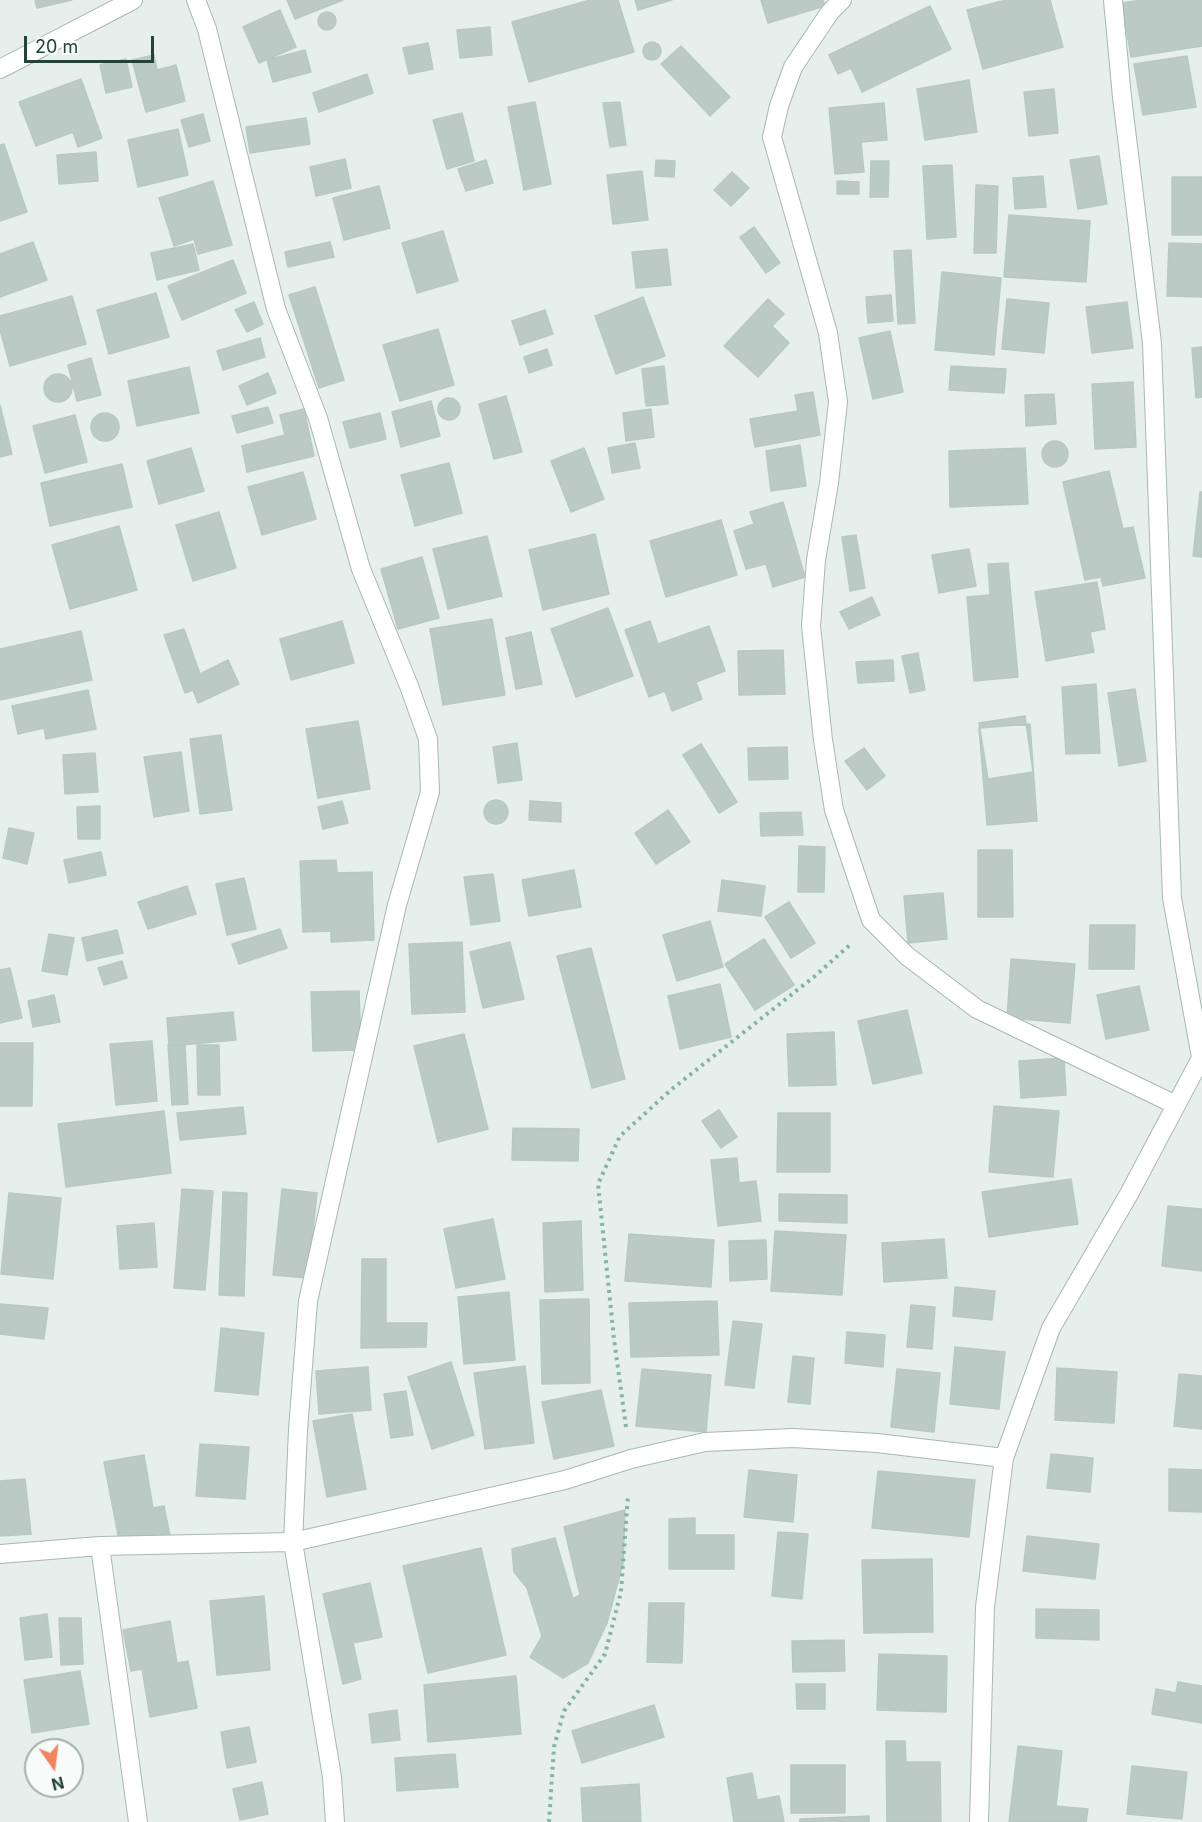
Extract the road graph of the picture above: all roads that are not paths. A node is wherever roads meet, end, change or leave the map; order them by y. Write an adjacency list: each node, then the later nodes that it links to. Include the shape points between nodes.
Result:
1 (133, 0): 5 (street)
2 (196, 0): 9 (street, via 207,29 276,309 318,418 362,569 428,739 430,792 398,905 308,1301)
3 (842, 0): 7 (street, via 793,67 772,138 828,333 838,402 816,560 812,626 834,810 871,920 907,956 977,1009)
4 (1113, 0): 6 (street, via 1152,343 1172,897)
5 (0, 69)
6 (1201, 1061): 7 (street)
7 (1176, 1105): 8 (street, via 1051,1328)
8 (1004, 1458): 9 (street, via 793,1438 705,1442 543,1485); 14 (street, via 985,1607)
9 (293, 1542): 10 (street); 13 (street, via 332,1777)
10 (100, 1546): 11 (street); 12 (street)
11 (0, 1554)
12 (138, 1822)
13 (335, 1822)
14 (979, 1822)

